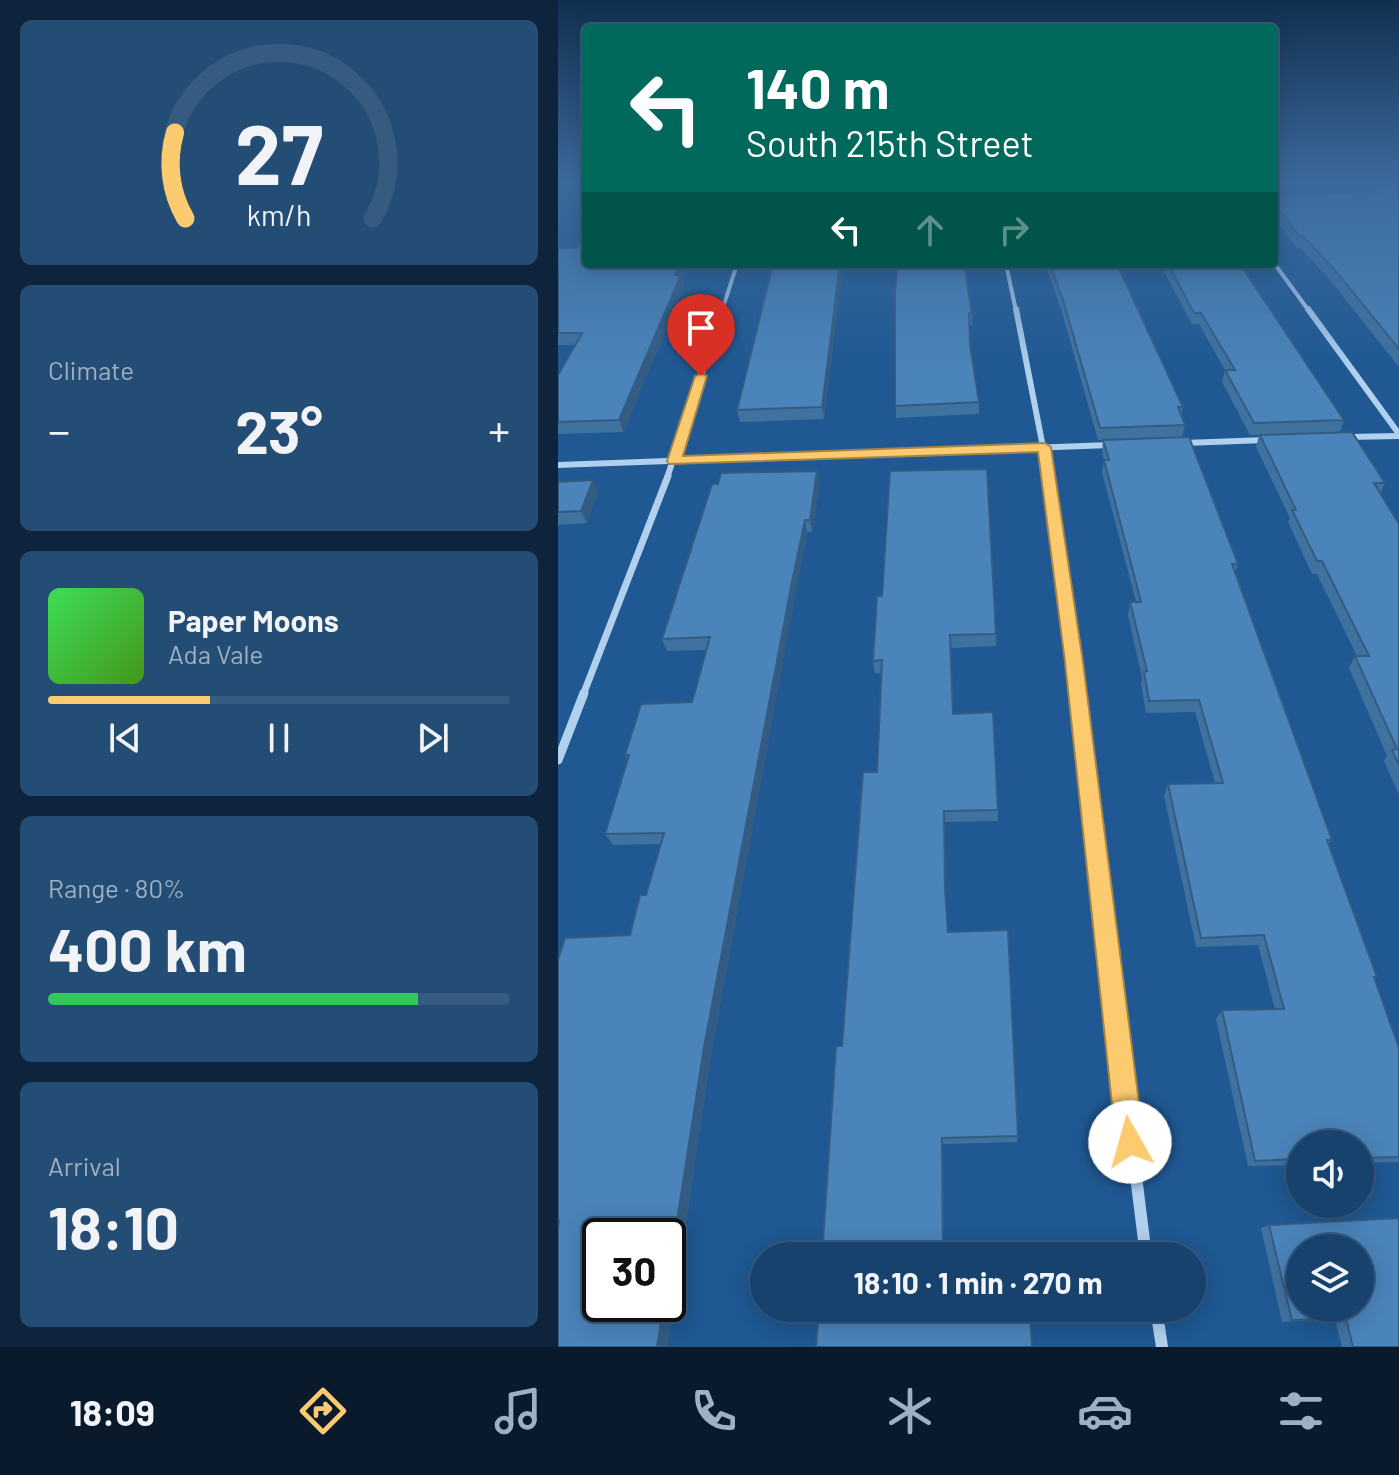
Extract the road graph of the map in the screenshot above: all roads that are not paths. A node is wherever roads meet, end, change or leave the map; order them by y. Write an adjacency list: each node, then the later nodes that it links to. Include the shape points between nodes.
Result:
1 (736, 268): 10 (street)
2 (1007, 268): 9 (street)
3 (1278, 268): 4 (street)
4 (1399, 435): 5 (street)
5 (1337, 438)
6 (1276, 440): 7 (street)
7 (1168, 443)
8 (1122, 445): 9 (street)
9 (1045, 447): 10 (street); 13 (street)
10 (674, 461): 11 (street); 12 (street)
11 (558, 465)
12 (558, 760)
13 (1144, 1242)
14 (1158, 1322): 15 (street)
15 (1162, 1347)

